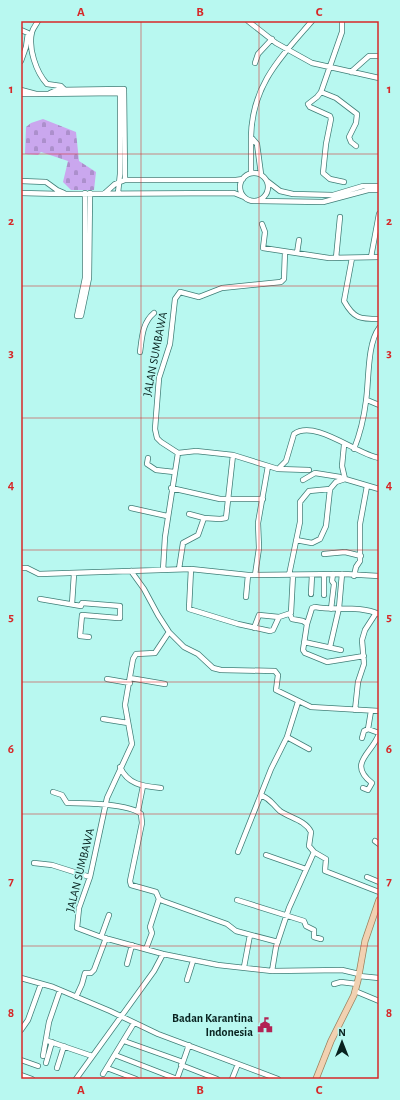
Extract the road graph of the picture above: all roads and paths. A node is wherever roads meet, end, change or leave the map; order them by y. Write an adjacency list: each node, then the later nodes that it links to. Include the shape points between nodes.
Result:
1 (38, 21): 18 (street, via 32,34 30,52 43,80)
2 (248, 21): 6 (street)
3 (312, 21): 9 (street)
4 (342, 21): 13 (street, via 342,32)
5 (21, 30): 8 (street, via 28,33)
6 (272, 39): 9 (street); 12 (street, via 258,54)
7 (21, 45): 8 (street)
8 (26, 47): 11 (street)
9 (288, 49): 13 (street, via 312,63); 25 (street, via 266,77 258,94)
10 (379, 56): 14 (street, via 369,56)
11 (21, 61)
12 (255, 63)
13 (329, 68): 14 (street); 20 (street)
14 (351, 72): 15 (street)
15 (379, 78)
16 (124, 89): 19 (street); 21 (street); 26 (street)
17 (21, 90): 23 (street)
18 (65, 90): 19 (street); 24 (street)
19 (87, 92): 21 (street); 24 (street)
20 (320, 92): 27 (street, via 336,98 357,114 356,123 349,137); 36 (street, via 308,104 331,119 323,174 330,179)
21 (120, 93): 26 (street)
22 (21, 94): 23 (street)
23 (36, 94): 24 (street)
24 (46, 94)
25 (251, 137): 28 (street); 29 (street, via 257,144)
26 (122, 142): 31 (street); 35 (street)
27 (356, 146)
28 (251, 173): 29 (street); 30 (street)
29 (261, 174): 34 (street)
30 (243, 179): 31 (street); 45 (street, via 240,188)
31 (126, 180): 35 (street)
32 (21, 181): 33 (street)
33 (43, 181): 40 (street, via 47,189); 41 (street, via 57,190)
34 (267, 181): 37 (street, via 280,191 293,194 333,195 363,186); 46 (street, via 269,186 266,195)
35 (118, 182): 43 (street); 44 (street)
36 (344, 182)
37 (379, 186)
38 (379, 190): 46 (street, via 368,190 323,202)
39 (21, 193): 40 (street)
40 (39, 193): 41 (street)
41 (68, 193): 42 (street)
42 (87, 193): 43 (street); 58 (street, via 87,278)
43 (105, 193): 44 (street)
44 (118, 193): 45 (street, via 234,193)
45 (244, 197): 46 (street)
46 (258, 201)
47 (379, 214): 53 (street)
48 (340, 217): 55 (street)
49 (262, 224): 51 (street, via 265,232 263,248)
50 (299, 240): 52 (street)
51 (286, 252): 52 (street); 66 (street, JALAN SUMBAWA, via 284,279 281,282 222,288 202,297 180,292 175,299 170,344 159,378 155,429 160,442)
52 (297, 253): 55 (street)
53 (371, 257): 54 (street); 56 (street)
54 (379, 257)
55 (336, 258): 56 (street)
56 (352, 258): 59 (street, via 344,301 357,318)
57 (154, 313): 61 (street, via 143,327)
58 (79, 316)
59 (379, 319)
60 (378, 330): 62 (street, via 369,364)
61 (140, 352)
62 (366, 400): 63 (street); 65 (street)
63 (379, 405)
64 (344, 444): 65 (street); 71 (street); 72 (street, via 314,430 296,433 286,461)
65 (354, 449): 69 (street)
66 (178, 452): 67 (street); 74 (street)
67 (233, 455): 70 (street); 82 (street)
68 (148, 458): 74 (street, via 147,464 152,469)
69 (379, 458)
70 (268, 466): 72 (street); 83 (street)
71 (343, 468): 75 (street); 76 (street)
72 (278, 469): 73 (street)
73 (309, 470)
74 (174, 472): 79 (street)
75 (339, 479): 76 (street); 77 (street, via 315,473); 80 (street)
76 (345, 479): 78 (street)
77 (303, 480)
78 (367, 486): 81 (street); 90 (street, via 360,524)
79 (171, 488): 82 (street); 86 (street)
80 (330, 489): 88 (street, via 306,493 300,502 300,522); 88 (street, via 326,528 320,539 312,543)
81 (379, 489)
82 (228, 499): 83 (street); 87 (street, via 225,518)
83 (263, 499): 101 (street, via 258,523 259,548)
84 (131, 508): 86 (street)
85 (189, 514): 87 (street)
86 (167, 516): 94 (street)
87 (204, 518): 92 (street, via 198,535 183,543)
88 (296, 540): 102 (street)
89 (324, 554): 90 (street, via 344,552)
90 (361, 556): 104 (street)
91 (21, 568): 96 (street, via 38,574)
92 (179, 569): 93 (street); 94 (street)
93 (191, 569): 100 (street); 119 (street, via 189,610)
94 (163, 570): 95 (street)
95 (131, 571): 96 (street); 120 (street)
96 (74, 574): 110 (street)
97 (324, 574): 98 (street); 103 (street); 107 (street)
98 (333, 574): 99 (street); 113 (street)
99 (342, 574): 104 (street); 112 (street)
100 (248, 575): 101 (street); 108 (street)
101 (255, 575): 102 (street)
102 (291, 575): 103 (street); 114 (street)
103 (312, 575): 106 (street)
104 (354, 576): 105 (street)
105 (379, 576)
106 (311, 594)
107 (324, 595)
108 (246, 596)
109 (40, 599): 110 (street)
110 (72, 604): 111 (street)
111 (81, 606): 116 (street); 116 (street, via 82,603 120,608 120,618)
112 (339, 608): 113 (street); 115 (street, via 361,609); 123 (street)
113 (331, 609): 118 (street, via 313,607)
114 (290, 614): 117 (street); 118 (street, via 292,619)
115 (377, 614): 125 (street, via 365,630 362,640)
116 (82, 615): 121 (street, via 80,636)
117 (279, 617): 119 (street, via 259,615); 119 (street, via 273,631)
118 (307, 624): 122 (street)
119 (254, 628)
120 (169, 632): 127 (street, JALAN SUMBAWA, via 155,653 134,656); 129 (street, via 184,647 198,654 215,670 274,671 278,675 276,690)
121 (89, 637)
122 (304, 642): 123 (street); 125 (street, via 305,653 324,662)
123 (330, 647): 124 (street)
124 (341, 650)
125 (364, 656): 130 (street)
126 (107, 679): 127 (street)
127 (130, 681): 128 (street); 134 (street, JALAN SUMBAWA, via 125,702)
128 (165, 684)
129 (298, 702): 130 (street, via 311,707); 137 (street)
130 (355, 710): 132 (street)
131 (379, 710): 132 (street)
132 (371, 711): 135 (street)
133 (103, 719): 134 (street)
134 (128, 723): 140 (street, JALAN SUMBAWA, via 132,744)
135 (368, 729): 136 (street); 138 (street, via 364,730)
136 (379, 734): 141 (street, via 361,766 363,776)
137 (287, 736): 139 (street); 147 (street)
138 (362, 738)
139 (309, 749)
140 (120, 767): 143 (street, via 129,781); 148 (street, JALAN SUMBAWA)
141 (372, 783): 142 (street); 145 (street, via 368,790)
142 (379, 785)
143 (143, 786): 144 (street); 149 (street)
144 (160, 788)
145 (362, 788)
146 (53, 792): 148 (street, via 62,795 68,803)
147 (261, 795): 150 (street); 151 (street, via 307,827 311,832 309,846)
148 (105, 805): 149 (street); 155 (street, JALAN SUMBAWA)
149 (138, 811): 159 (street, via 142,820 130,883 156,892)
150 (238, 852)
151 (314, 852): 154 (street); 158 (street, via 326,859 325,871)
152 (266, 855): 154 (street)
153 (34, 863): 155 (street, via 52,865)
154 (306, 869): 163 (street)
155 (90, 877): 165 (street, JALAN SUMBAWA, via 79,908 76,926 79,930)
156 (367, 877): 157 (street)
157 (379, 882)
158 (379, 892)
159 (159, 899): 164 (street); 170 (street)
160 (237, 900): 163 (street)
161 (379, 900): 176 (main road, via 365,941)
162 (109, 915): 165 (street)
163 (287, 916): 167 (street, via 304,921 306,926 314,930 314,937); 168 (street)
164 (250, 935): 168 (street); 174 (street)
165 (101, 937): 166 (street, JALAN SUMBAWA)
166 (106, 938): 169 (street, JALAN SUMBAWA); 185 (street, via 94,970 85,973)
167 (321, 940)
168 (278, 942): 175 (street)
169 (132, 945): 170 (street, JALAN SUMBAWA); 173 (street)
170 (146, 949): 171 (street, JALAN SUMBAWA)
171 (163, 954): 172 (street, JALAN SUMBAWA); 187 (street, via 154,971)
172 (193, 960): 174 (street, JALAN SUMBAWA); 179 (street)
173 (127, 964)
174 (244, 967): 175 (street, JALAN SUMBAWA)
175 (272, 971): 176 (street, JALAN SUMBAWA, via 342,970)
176 (359, 975): 178 (street, JALAN SUMBAWA); 182 (main road)
177 (21, 978): 180 (street)
178 (379, 978)
179 (187, 980)
180 (41, 984): 183 (street); 189 (street, via 28,1020)
181 (334, 984): 182 (street)
182 (357, 984): 184 (main road)
183 (60, 990): 185 (street); 194 (street, via 49,1022)
184 (355, 991): 186 (street); 212 (main road)
185 (76, 998): 187 (street)
186 (379, 1001)
187 (121, 1016): 188 (street); 195 (street)
188 (134, 1023): 190 (street); 191 (street)
189 (21, 1030)
190 (124, 1040): 193 (street); 198 (street)
191 (189, 1045): 198 (street); 199 (street)
192 (64, 1046): 195 (street); 197 (street, via 50,1042); 201 (street)
193 (115, 1055): 202 (street); 208 (street)
194 (43, 1056)
195 (92, 1056): 206 (street)
196 (21, 1060): 200 (street)
197 (46, 1063)
198 (182, 1064): 208 (street); 209 (street)
199 (238, 1064): 210 (street); 211 (street)
200 (38, 1066)
201 (57, 1068)
202 (107, 1068): 203 (street); 207 (street)
203 (103, 1074)
204 (21, 1075): 205 (street)
205 (32, 1079)
206 (76, 1079)
207 (136, 1079)
208 (177, 1079)
209 (217, 1079)
210 (232, 1079)
211 (278, 1079)
212 (316, 1079)

